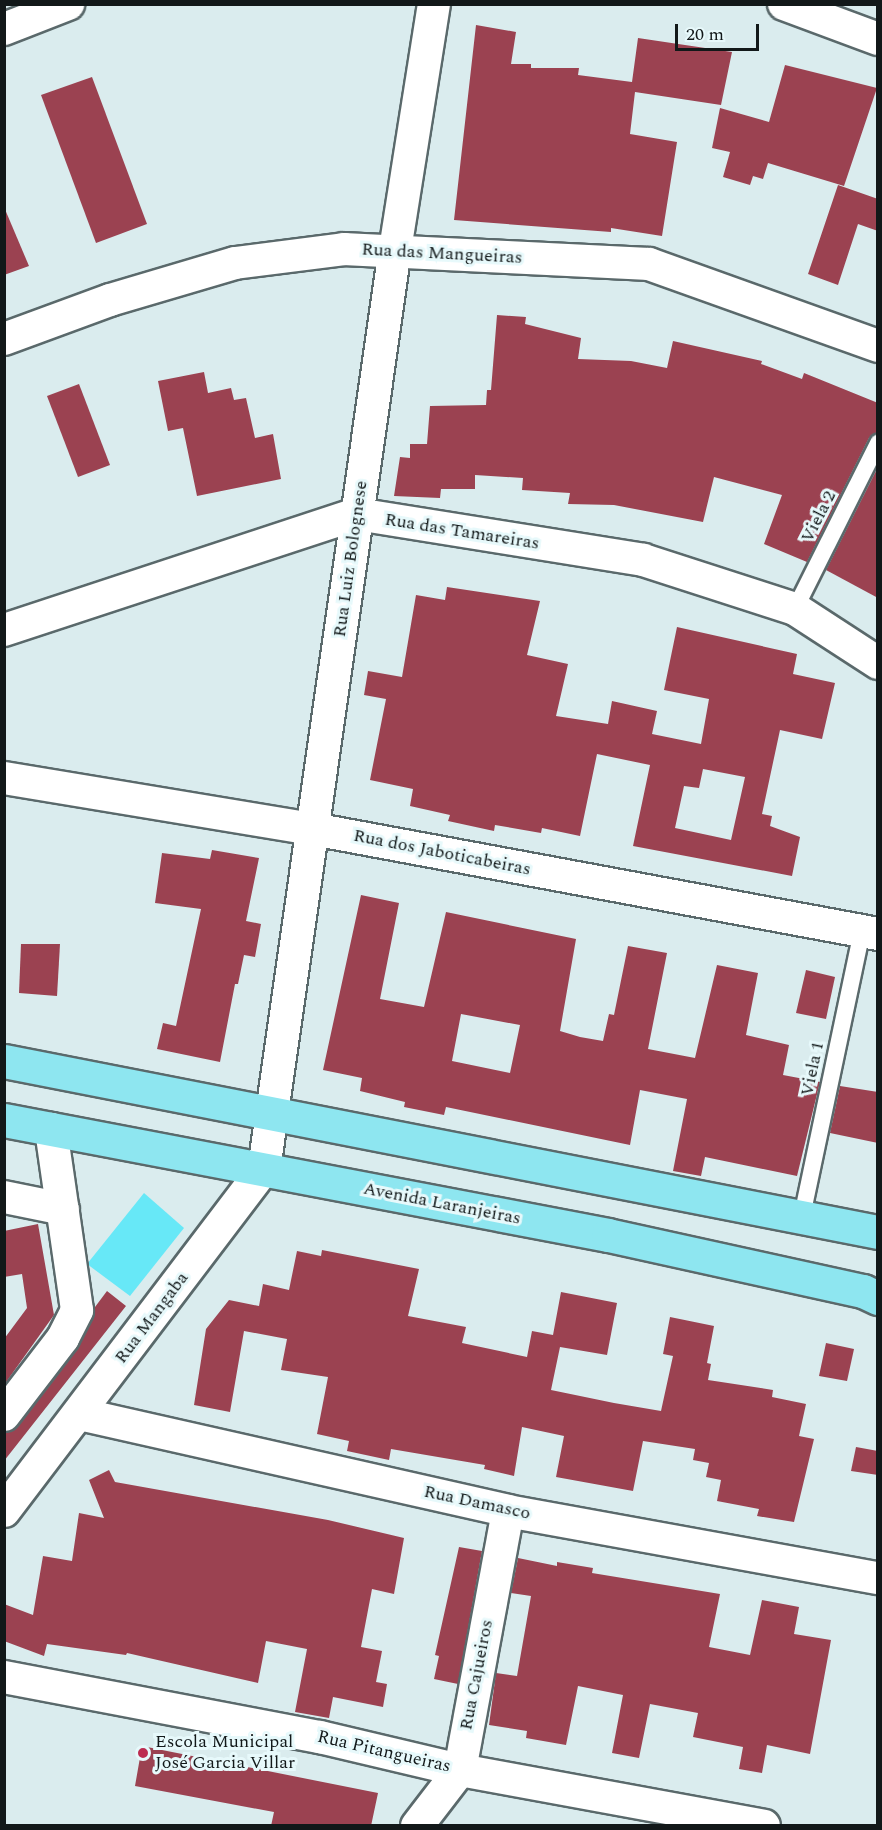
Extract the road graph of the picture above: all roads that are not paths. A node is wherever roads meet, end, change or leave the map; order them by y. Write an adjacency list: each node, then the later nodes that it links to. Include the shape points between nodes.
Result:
1 (68, 4): 4 (street)
2 (434, 4): 6 (street, Rua Luiz Bolognese)
3 (784, 4): 5 (street)
4 (4, 29)
5 (878, 39)
6 (394, 250): 7 (street, Rua das Mangueiras, via 289,253 235,263 110,300); 8 (street, Rua das Mangueiras, via 649,264); 10 (street, Rua Luiz Bolognese)
7 (4, 339)
8 (878, 346)
9 (878, 443): 11 (lane, Viela 2)
10 (357, 514): 11 (street, Rua das Tamareiras, via 644,560); 12 (street, Rua das Tamareiras); 15 (street, Rua Luiz Bolognese)
11 (795, 609): 13 (street, Rua das Tamareiras)
12 (4, 630)
13 (878, 663)
14 (4, 778): 15 (street, Rua dos Jaboticabeiras)
15 (313, 829): 16 (street, Rua dos Jaboticabeiras); 18 (street, Rua Luiz Bolognese)
16 (870, 932): 24 (lane, Viela 1)
17 (4, 1061): 18 (main road)
18 (272, 1114): 21 (street, Rua Mangaba); 24 (main road)
19 (4, 1120): 20 (main road, Avenida Laranjeiras)
20 (51, 1129): 21 (main road, Avenida Laranjeiras); 23 (street)
21 (264, 1169): 26 (main road, Avenida Laranjeiras, via 608,1235 862,1291); 27 (street, Rua Mangaba)
22 (4, 1197): 23 (street)
23 (63, 1209): 28 (street, via 77,1310 63,1338)
24 (802, 1216): 25 (main road)
25 (878, 1232)
26 (878, 1298)
27 (79, 1414): 29 (street, Rua Mangaba); 30 (street, Rua Damasco)
28 (4, 1415)
29 (4, 1511)
30 (508, 1511): 31 (street, Rua Damasco); 33 (street, Rua Cajueiros)
31 (878, 1578)
32 (4, 1677): 33 (street, Rua Pitangueiras, via 320,1737)
33 (460, 1770): 34 (street, Rua Pitangueiras); 35 (street, Rua Cajueiros)
34 (729, 1822): 36 (street, Rua Pitangueiras)
35 (417, 1826)
36 (764, 1826)

